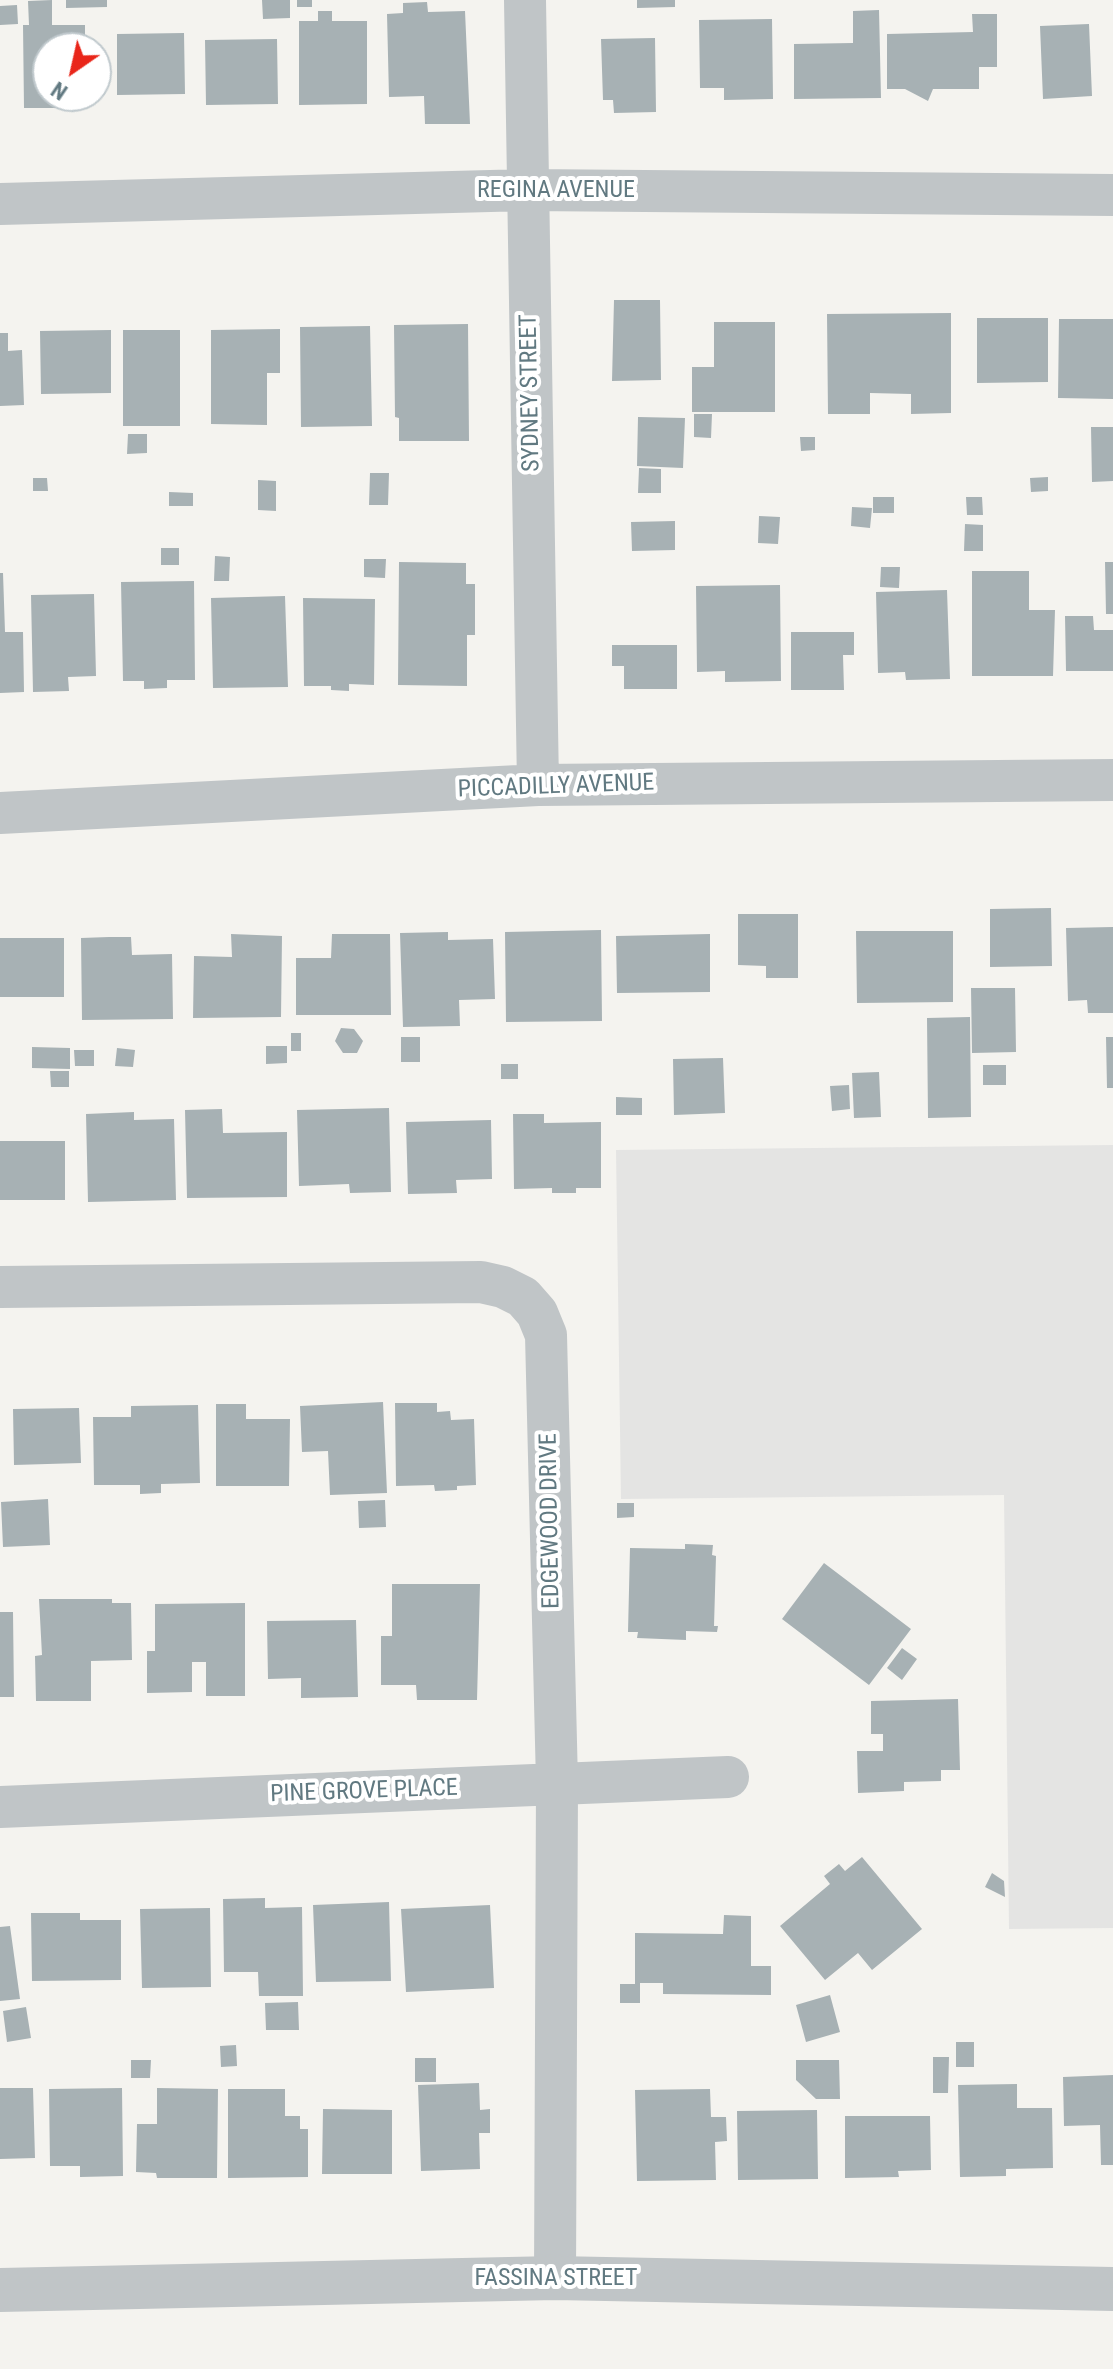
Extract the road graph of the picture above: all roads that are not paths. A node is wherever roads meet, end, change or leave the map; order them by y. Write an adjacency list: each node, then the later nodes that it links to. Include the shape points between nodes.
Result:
1 (525, 0): 2 (street, SYDNEY STREET)
2 (528, 190): 3 (street, REGINA AVENUE); 4 (street, REGINA AVENUE); 6 (street, SYDNEY STREET)
3 (1113, 195)
4 (0, 204)
5 (1113, 780): 6 (street, PICCADILLY AVENUE)
6 (538, 785): 7 (street, PICCADILLY AVENUE)
7 (0, 813)
8 (0, 1287): 10 (street, EDGEWOOD DRIVE, via 481,1282 523,1297 546,1335)
9 (728, 1777): 10 (street, PINE GROVE PLACE)
10 (557, 1783): 11 (street, PINE GROVE PLACE); 12 (street, EDGEWOOD DRIVE)
11 (0, 1807)
12 (555, 2278): 13 (street, FASSINA STREET); 14 (street, FASSINA STREET)
13 (1113, 2289)
14 (0, 2290)

